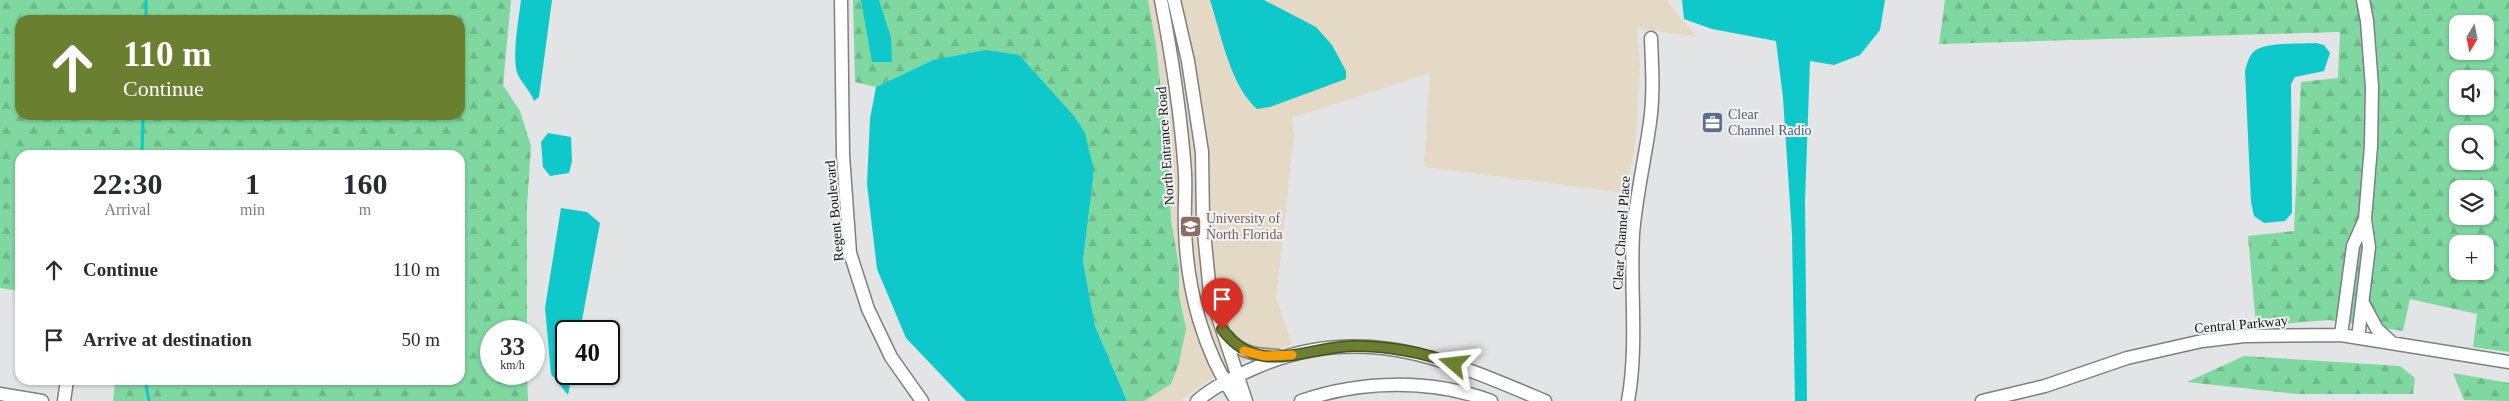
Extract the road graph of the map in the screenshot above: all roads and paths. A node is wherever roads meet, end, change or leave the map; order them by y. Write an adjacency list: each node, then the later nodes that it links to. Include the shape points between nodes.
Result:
1 (841, 0): 22 (street, Regent Boulevard, via 843,155 850,253 868,309 891,357)
2 (1160, 0): 7 (street, North Entrance Road, via 1173,64)
3 (1174, 0): 6 (street)
4 (2363, 0): 8 (street, via 2368,21 2372,87)
5 (1650, 38): 29 (street, Clear Channel Place, via 1650,120 1633,233 1633,352)
6 (1194, 104): 7 (street); 10 (street, via 1202,152 1206,267 1210,293)
7 (1180, 125): 17 (street, North Entrance Road, via 1185,174 1187,266 1201,327)
8 (2365, 219): 9 (street, via 2369,247); 11 (street, via 2352,246)
9 (2362, 301): 12 (street); 13 (street, via 2377,330)
10 (1222, 329): 14 (street, via 1230,341 1246,352); 16 (street)
11 (2341, 335): 12 (street, Central Parkway); 30 (street, Central Parkway, via 2296,334 2202,341 2127,358 2045,386)
12 (2358, 338): 13 (street, Central Parkway)
13 (2392, 344): 15 (street, Central Parkway)
14 (1286, 356): 16 (street); 28 (street, via 1352,346 1391,348 1439,358)
15 (2509, 362)
16 (1238, 375): 17 (street); 25 (street)
17 (1225, 382): 23 (street); 24 (street, North Entrance Road)
18 (66, 385): 21 (street)
19 (0, 394): 20 (street)
20 (42, 401)
21 (64, 401)
22 (922, 401)
23 (1197, 401)
24 (1237, 401)
25 (1246, 401)
26 (1301, 401): 27 (street, via 1348,389 1402,385 1454,391)
27 (1491, 401)
28 (1545, 401)
29 (1628, 401)
30 (1982, 401)

